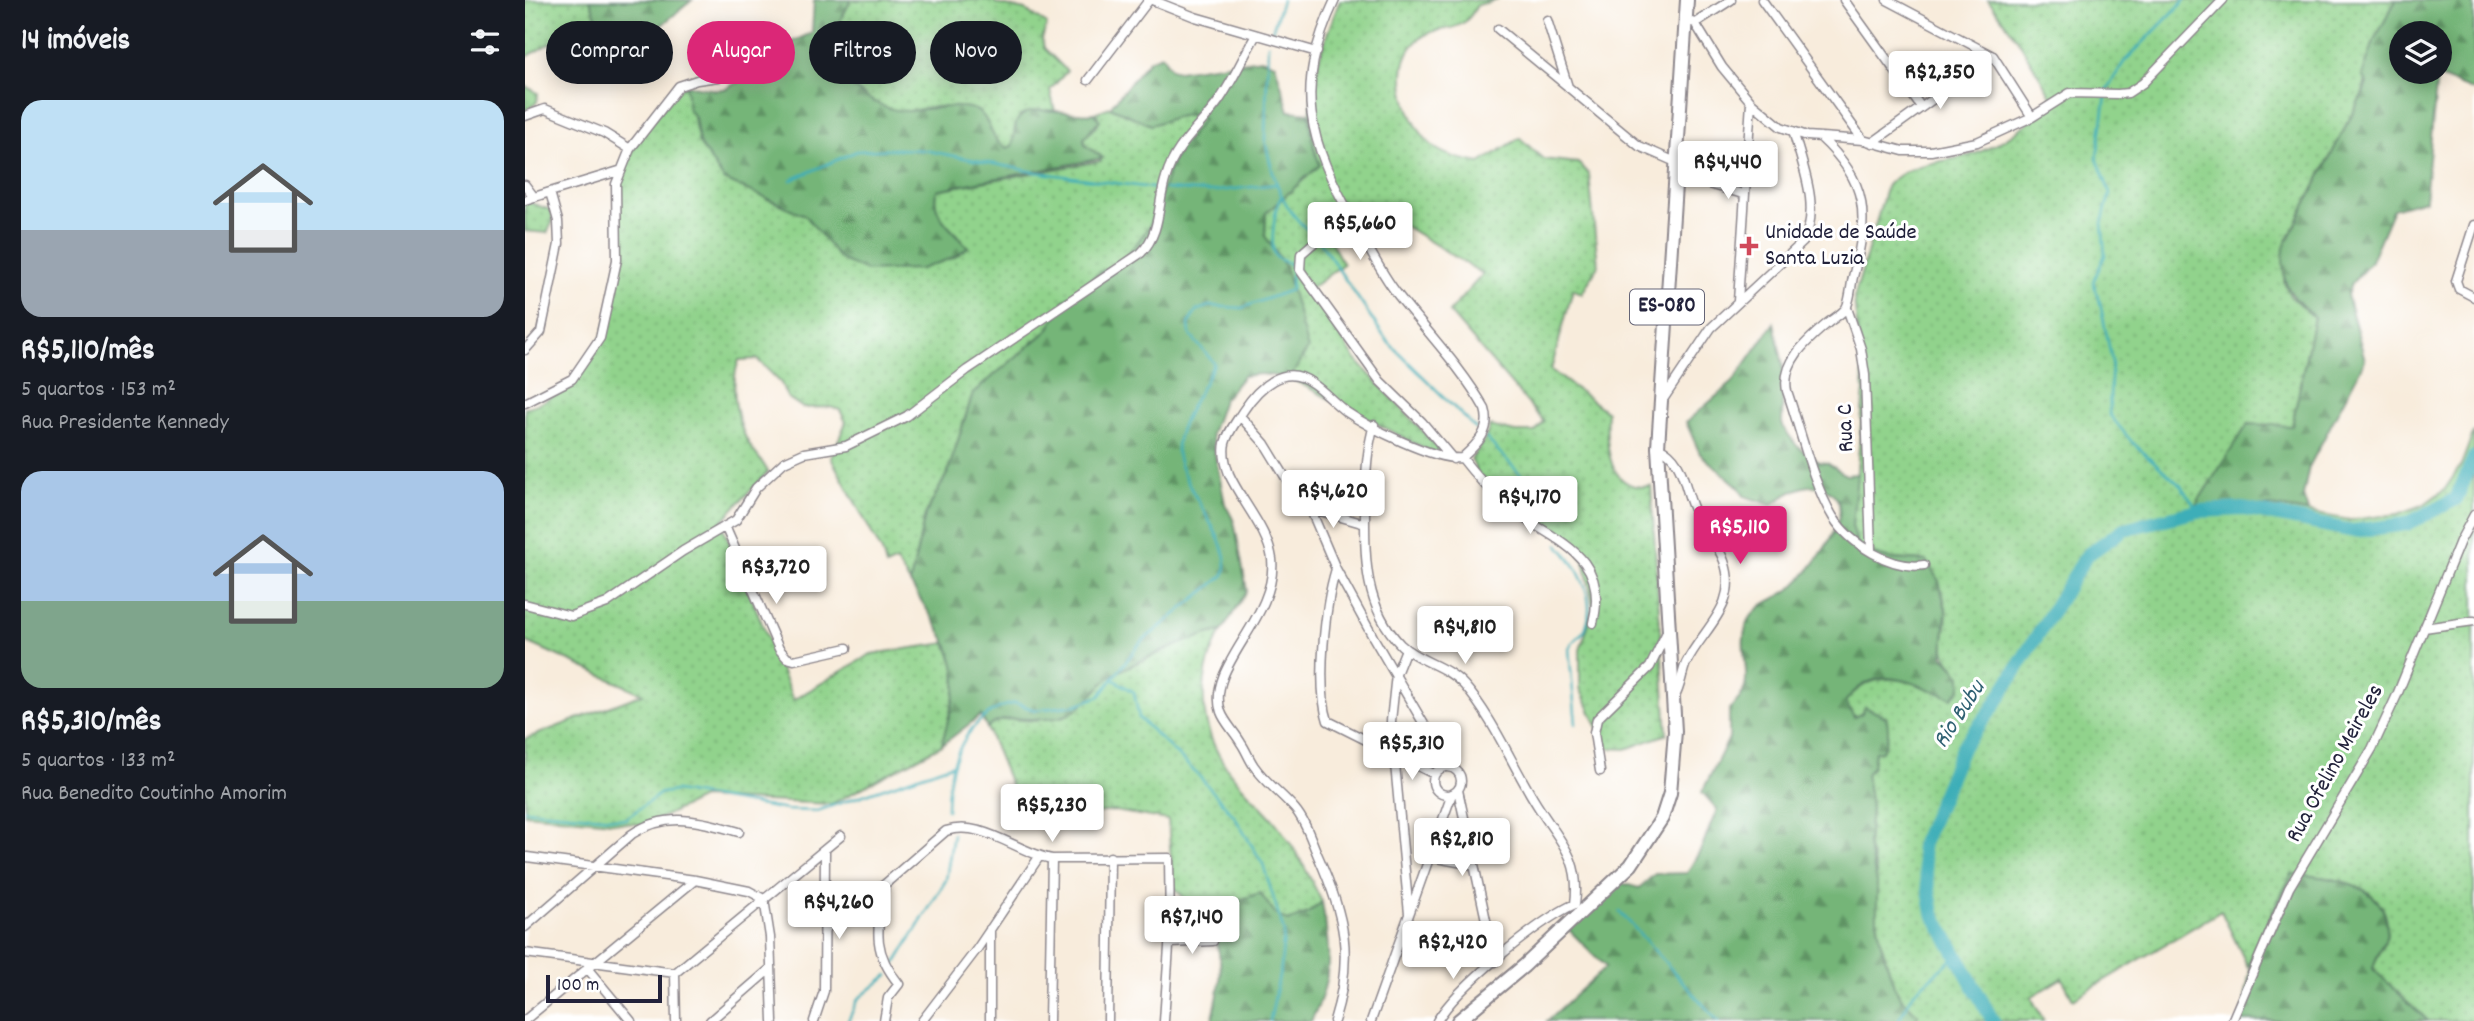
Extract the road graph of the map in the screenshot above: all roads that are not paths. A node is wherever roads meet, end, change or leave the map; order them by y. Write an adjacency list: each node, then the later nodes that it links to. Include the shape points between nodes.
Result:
1 (1150, 0): 12 (street); 15 (street)
2 (1335, 0): 13 (street)
3 (1687, 0): 10 (main road, ES-080)
4 (1731, 0): 10 (street)
5 (1762, 0): 24 (street)
6 (1844, 0): 19 (street)
7 (1887, 0): 14 (street)
8 (2223, 0): 21 (street, via 2137,88 2118,94 2070,93)
9 (1546, 20): 17 (street)
10 (1690, 21): 18 (street); 26 (main road, ES-080)
11 (1498, 29): 17 (street)
12 (1256, 35): 13 (street); 47 (street, via 1217,102 1178,150 1163,186 1156,232 1142,253 967,370 907,416 846,446 804,453 785,462 755,488 736,520)
13 (1317, 52): 32 (street, via 1311,121 1324,169)
14 (1993, 56): 19 (street); 21 (street)
15 (1088, 80)
16 (687, 83): 25 (street, via 679,86)
17 (1568, 87): 26 (street, via 1631,141)
18 (1751, 102): 22 (street); 30 (street)
19 (1921, 107): 24 (street)
20 (525, 116): 25 (street, via 545,109)
21 (2032, 117): 24 (street, via 1977,142 1946,149 1913,152)
22 (1794, 134): 23 (street); 35 (street, via 1810,197 1811,225 1803,242)
23 (1820, 137): 24 (street); 36 (street, via 1849,166 1863,202 1863,236)
24 (1868, 142)
25 (630, 149): 27 (street)
26 (1677, 169): 30 (street); 39 (main road, ES-080)
27 (619, 171): 29 (street); 38 (street, via 614,203 617,260 600,338 572,379)
28 (525, 186): 31 (street)
29 (550, 192): 31 (street); 37 (street, via 559,244 541,332)
30 (1743, 194): 35 (street)
31 (530, 199)
32 (1349, 212): 43 (street, via 1396,293 1485,409 1484,433); 43 (street, via 1301,254 1300,270 1380,381)
33 (2474, 225): 34 (street, via 2456,281 2459,289)
34 (2474, 297)
35 (1738, 301): 39 (street, via 1711,328)
36 (1847, 308): 48 (street, Rua C, via 1865,375); 48 (street, via 1793,358 1785,383 1831,513)
37 (525, 350)
38 (525, 403)
39 (1659, 405): 42 (main road, ES-080)
40 (1240, 416): 41 (street, via 1265,384 1286,376 1311,381 1344,410); 44 (street); 102 (street, via 1229,427 1225,462 1234,487 1267,543 1272,566 1265,602 1224,671 1219,702 1255,767 1298,813 1333,890 1347,955)
41 (1374, 425): 43 (street, via 1424,451); 46 (street, via 1367,454)
42 (1658, 447): 55 (main road, ES-080); 59 (street, via 1683,471 1696,515 1724,560 1727,576 1720,616 1686,664)
43 (1457, 458): 53 (street, via 1508,506 1574,549 1594,587)
44 (1310, 508): 46 (street); 50 (street)
45 (2474, 515): 54 (street, Rua Ofelino Meireles)
46 (1365, 524): 57 (street, via 1366,568 1373,601)
47 (725, 526): 51 (street, via 597,608 562,615); 56 (street, via 787,658)
48 (1871, 551): 49 (street, via 1901,566)
49 (1924, 565)
50 (1336, 569): 58 (street); 60 (street, via 1327,613 1326,716)
51 (525, 604)
52 (2474, 621): 54 (street)
53 (1593, 623)
54 (2424, 628): 106 (street, Rua Ofelino Meireles, via 2372,749 2289,888)
55 (1668, 631): 59 (main road, ES-080); 62 (street, via 1650,667 1597,719 1594,733)
56 (847, 648)
57 (1406, 649): 58 (street); 78 (street, via 1448,671 1474,698 1571,857)
58 (1396, 674): 60 (street); 61 (street)
59 (1673, 701): 78 (main road, ES-080, via 1674,773 1662,818 1630,864)
60 (1392, 755): 63 (street); 79 (street)
61 (1449, 766): 63 (street); 64 (street, via 1461,778)
62 (1600, 771)
63 (1434, 774): 64 (street, via 1437,791)
64 (1455, 792): 71 (street); 73 (street)
65 (739, 832): 74 (street, via 683,819 658,821 632,834)
66 (841, 836): 67 (street)
67 (824, 852): 77 (street); 81 (street)
68 (527, 857): 74 (street)
69 (1039, 857): 72 (street); 76 (street, via 975,830 946,831); 82 (street)
70 (1110, 857): 72 (street); 84 (street, via 1169,858); 100 (street)
71 (1431, 857): 73 (street); 79 (street)
72 (1052, 859): 99 (street)
73 (1474, 865): 86 (street)
74 (594, 868): 75 (street); 80 (street)
75 (695, 880): 77 (street, via 749,891); 87 (street)
76 (885, 884): 81 (street); 96 (street, via 879,949 883,964 899,984 888,998)
77 (764, 899): 88 (street); 89 (street)
78 (1579, 907): 86 (street, via 1553,915); 105 (main road, ES-080, via 1531,959)
79 (1409, 914): 103 (street)
80 (525, 927)
81 (825, 929): 95 (street, via 824,991)
82 (990, 929): 97 (street); 98 (street)
83 (1213, 941): 84 (street)
84 (1170, 943): 101 (street)
85 (525, 954): 87 (street)
86 (1495, 962): 104 (street)
87 (590, 965): 89 (street); 90 (street); 91 (street)
88 (769, 969): 93 (street); 94 (street)
89 (675, 973): 92 (street)
90 (625, 1019)
91 (525, 1020)
92 (676, 1021)
93 (711, 1021)
94 (773, 1021)
95 (814, 1021)
96 (884, 1021)
97 (922, 1021)
98 (991, 1021)
99 (1049, 1021)
100 (1108, 1021)
101 (1164, 1021)
102 (1334, 1021)
103 (1371, 1021)
104 (1437, 1021)
105 (1458, 1021)
106 (2232, 1021)

